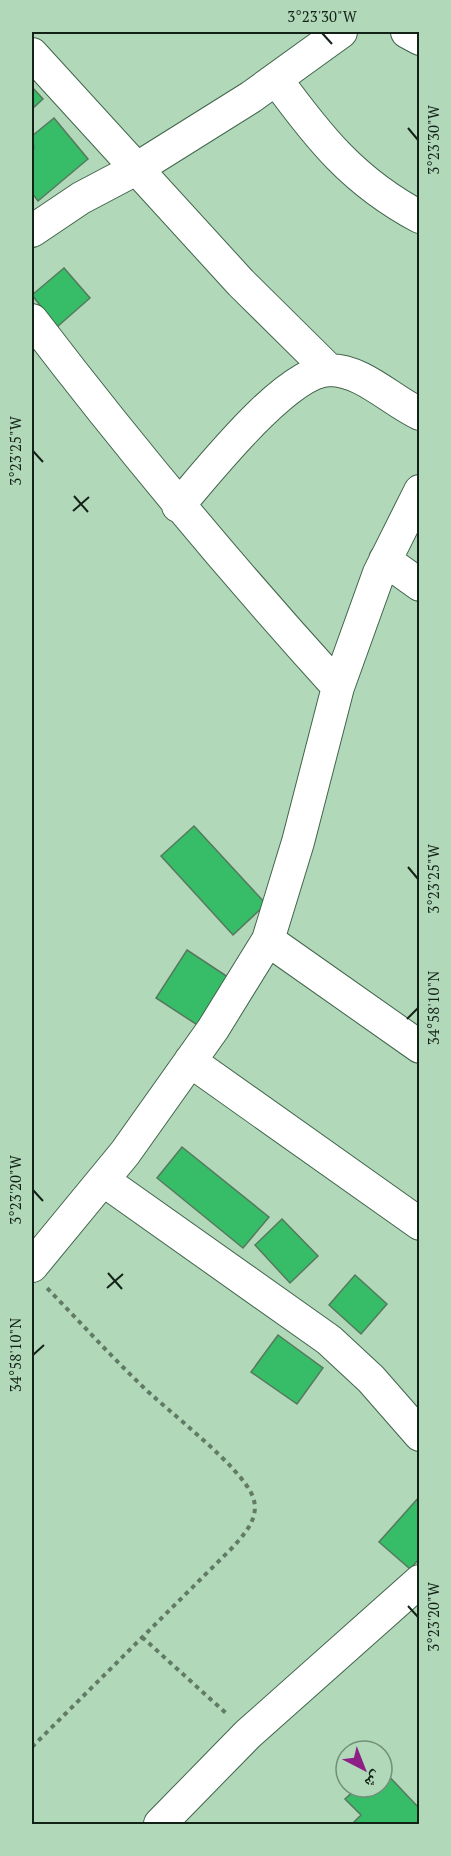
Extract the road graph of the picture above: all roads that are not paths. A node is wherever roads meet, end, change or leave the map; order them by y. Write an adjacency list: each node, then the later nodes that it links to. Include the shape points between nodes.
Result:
1 (341, 32): 5 (street)
2 (407, 32): 3 (street)
3 (420, 39)
4 (32, 54): 6 (street)
5 (276, 79): 6 (street); 7 (street, via 350,170)
6 (136, 169): 8 (street, via 81,198); 10 (street, via 241,283)
7 (420, 218)
8 (32, 231)
9 (32, 320): 13 (street)
10 (329, 370): 11 (street, via 352,375); 13 (street, via 292,386 267,408)
11 (420, 414)
12 (420, 491): 14 (street)
13 (178, 506): 16 (street)
14 (385, 560): 15 (street); 16 (street)
15 (420, 585)
16 (338, 687): 17 (street)
17 (268, 940): 18 (street); 19 (street)
18 (420, 1047)
19 (190, 1061): 20 (street); 21 (street)
20 (103, 1180): 22 (street); 23 (street, via 329,1340 371,1379)
21 (420, 1224)
22 (36, 1274)
23 (420, 1435)
24 (420, 1581): 25 (street, via 248,1734)
25 (160, 1824)

